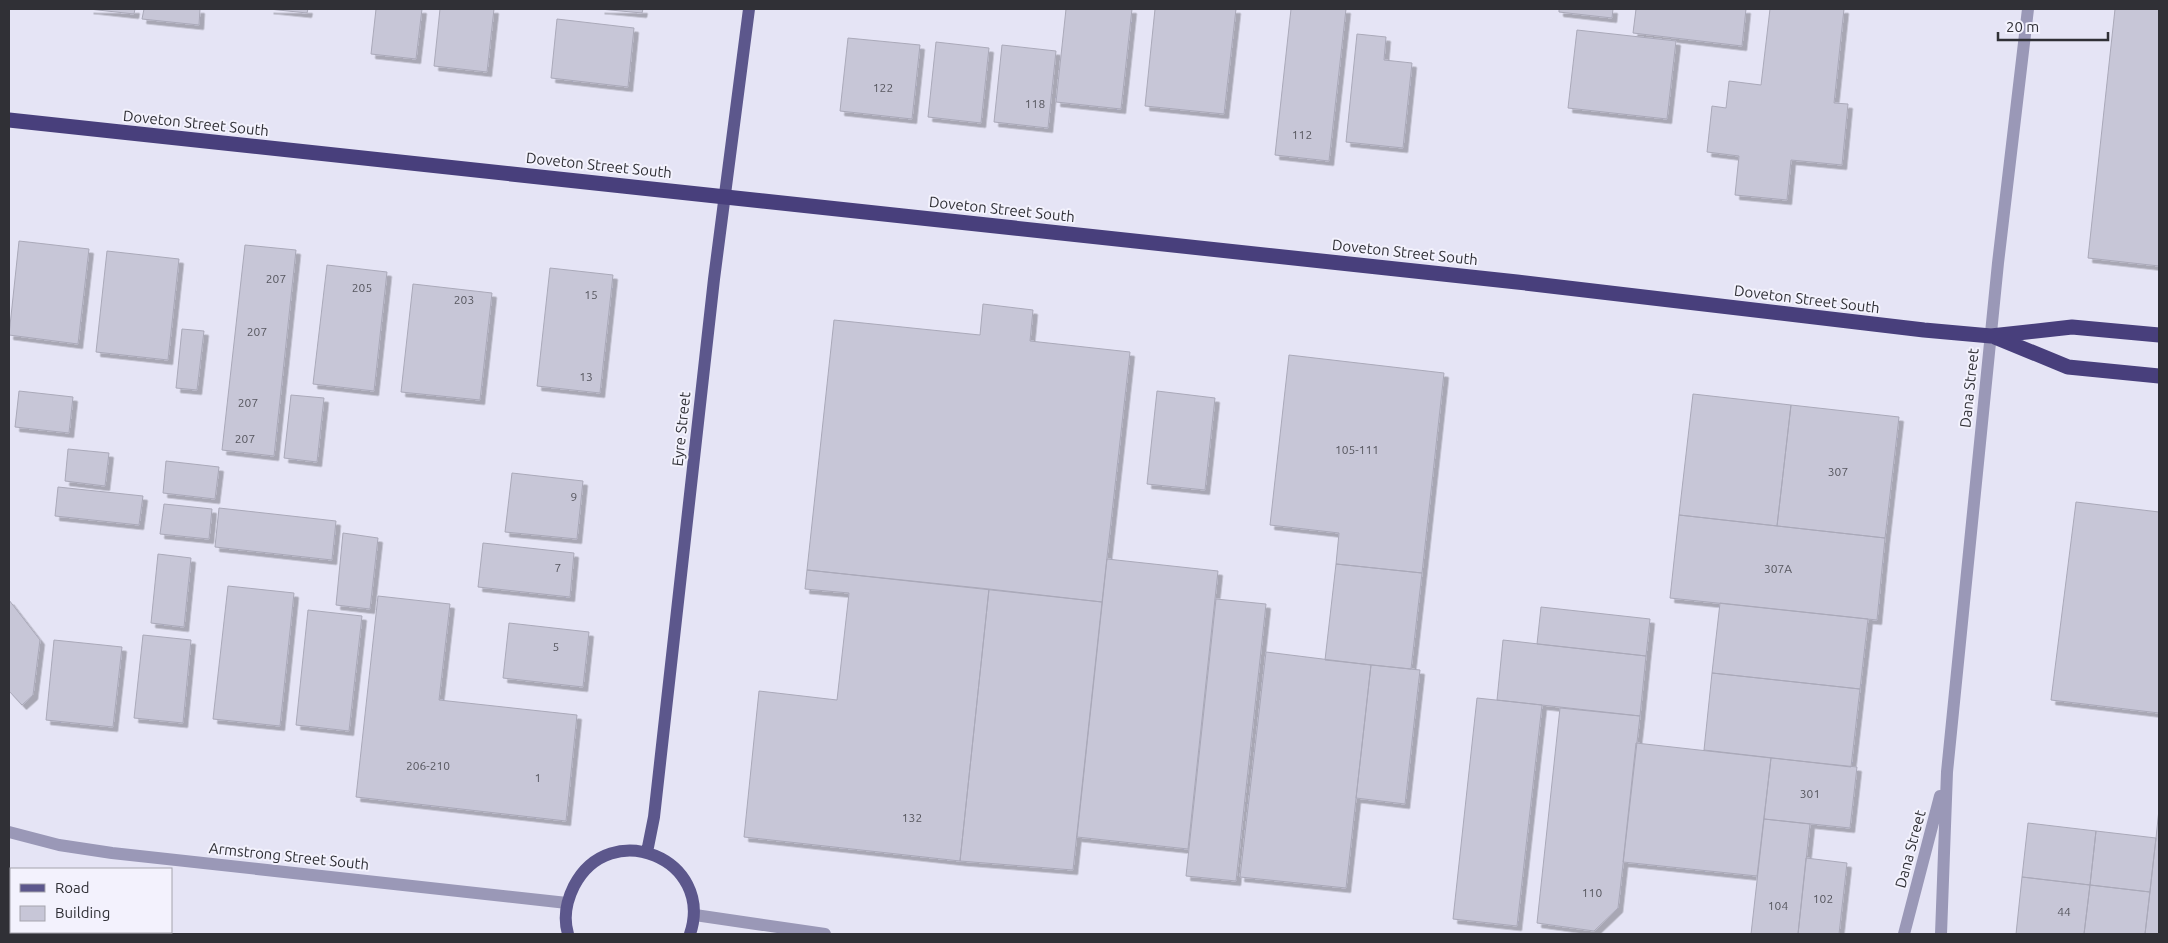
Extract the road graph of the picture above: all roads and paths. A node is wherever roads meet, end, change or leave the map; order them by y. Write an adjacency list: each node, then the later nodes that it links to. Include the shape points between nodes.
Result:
1 (749, 9): 4 (main road, Eyre Street)
2 (2028, 9): 6 (street, Dana Street)
3 (9, 120): 4 (highway, Doveton Street South)
4 (725, 196): 6 (highway, Doveton Street South); 10 (main road, Eyre Street, via 654,817)
5 (2159, 335): 6 (highway, Doveton Street South, via 2072,327)
6 (1991, 336): 7 (highway, Doveton Street South, via 2068,367); 8 (street, Dana Street)
7 (2159, 376)
8 (1946, 772): 16 (street, Dana Street); 17 (street, Dana Street)
9 (9, 832): 11 (street, Armstrong Street South, via 59,845 112,853)
10 (647, 852): 11 (main road, via 623,851 600,857 582,872); 12 (main road, via 665,860 678,871 692,895)
11 (567, 903): 13 (main road, via 565,922)
12 (695, 915): 14 (main road); 15 (street)
13 (568, 934)
14 (690, 934)
15 (825, 934)
16 (1904, 934)
17 (1941, 934)

